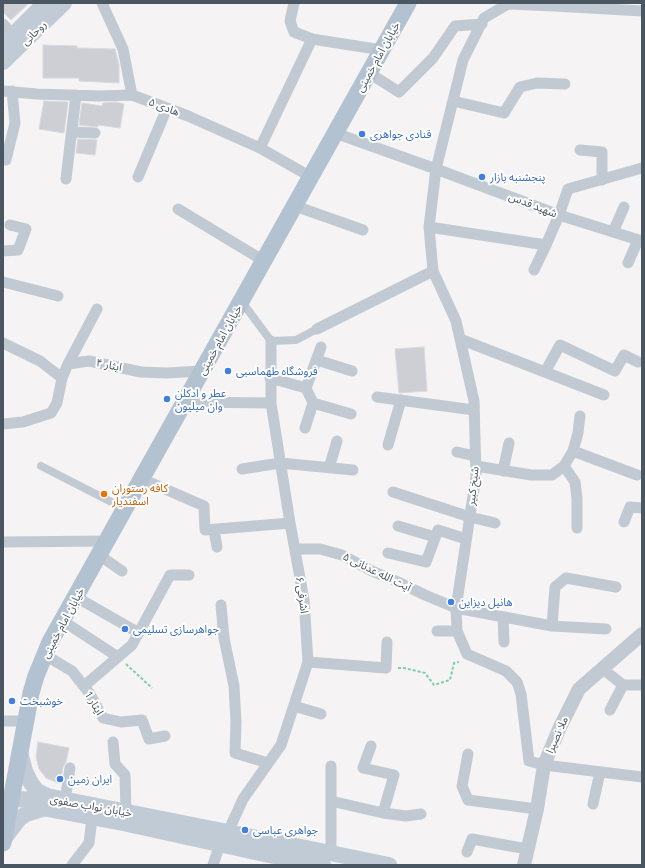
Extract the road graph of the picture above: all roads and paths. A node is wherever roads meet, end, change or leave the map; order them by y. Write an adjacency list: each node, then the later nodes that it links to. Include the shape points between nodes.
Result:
1 (64, 3): 6 (main road, روحانی)
2 (102, 3): 17 (street, via 123,49)
3 (294, 3): 10 (street, via 290,21 294,32)
4 (408, 3): 11 (main road, خیابان امام خمینی)
5 (508, 4): 7 (street); 8 (street, شیخ کبیر, via 484,18)
6 (46, 8): 9 (main road, روحانی); 12 (main road, روحانی)
7 (642, 11)
8 (482, 24): 13 (street, via 455,26 433,58 399,92); 18 (street, شیخ کبیر, via 463,60)
9 (6, 35)
10 (312, 39): 11 (street); 23 (street)
11 (382, 50): 13 (main road, خیابان امام خمینی)
12 (3, 62)
13 (369, 73): 21 (main road, خیابان امام خمینی)
14 (565, 84): 18 (street, via 537,83 520,87 504,113)
15 (8, 91): 16 (street, هادی ۵); 25 (street, via 15,123)
16 (76, 95): 17 (street, هادی ۵); 20 (street)
17 (132, 95): 19 (street, هادی ۵)
18 (453, 101): 26 (street, شیخ کبیر)
19 (167, 108): 23 (street, هادی ۵); 28 (street)
20 (72, 132): 22 (street); 30 (street)
21 (335, 133): 26 (street, شهید قدس); 29 (main road, خیابان امام خمینی)
22 (95, 134)
23 (260, 148): 29 (street, هادی ۵)
24 (580, 150): 31 (street, via 602,152)
25 (6, 160)
26 (436, 168): 35 (street, شهید قدس); 37 (street, شیخ کبیر)
27 (642, 168): 31 (street)
28 (138, 177)
29 (311, 177): 32 (main road, خیابان امام خمینی)
30 (66, 179)
31 (602, 180): 35 (street, via 568,189)
32 (295, 206): 38 (street); 43 (main road, خیابان امام خمینی)
33 (624, 207): 39 (street)
34 (178, 209): 43 (street)
35 (559, 215): 39 (street, شهید قدس); 41 (street)
36 (10, 225): 42 (street, via 26,229 18,250)
37 (429, 227): 41 (street); 46 (street, شیخ کبیر)
38 (363, 230)
39 (613, 232): 40 (street, شهید قدس)
40 (640, 241): 44 (street)
41 (546, 245): 45 (street)
42 (3, 251)
43 (264, 261): 49 (main road, خیابان امام خمینی)
44 (628, 263)
45 (534, 270)
46 (433, 271): 51 (street); 52 (street, شیخ کبیر, via 456,321)
47 (3, 282): 48 (street)
48 (58, 296)
49 (240, 303): 53 (street); 60 (main road, خیابان امام خمینی)
50 (97, 309): 58 (street)
51 (317, 329): 53 (street, via 296,340)
52 (460, 339): 61 (street); 71 (street, شیخ کبیر)
53 (271, 341): 63 (street, اشرفی ۶)
54 (3, 343): 62 (street, via 40,361)
55 (321, 347): 56 (street)
56 (317, 360): 59 (street); 64 (street)
57 (638, 362): 61 (street, via 624,355 615,372 560,345)
58 (68, 364): 60 (street, ایثار ۴, via 89,361 141,372); 62 (street)
59 (352, 371)
60 (202, 372): 68 (main road, خیابان امام خمینی)
61 (545, 372): 65 (street)
62 (62, 378): 74 (street, via 57,403 51,413 23,422)
63 (270, 378): 64 (street); 69 (street, اشرفی ۶)
64 (306, 388): 70 (street)
65 (604, 395)
66 (377, 397): 67 (street)
67 (401, 400): 71 (street); 78 (street)
68 (185, 402): 69 (street); 90 (main road, خیابان امام خمینی)
69 (271, 403): 82 (street, اشرفی ۶)
70 (313, 403): 72 (street); 75 (street)
71 (474, 410): 81 (street, شیخ کبیر)
72 (351, 414)
73 (580, 416): 79 (street)
74 (3, 424)
75 (305, 428)
76 (337, 441): 85 (street)
77 (509, 443): 88 (street)
78 (388, 445)
79 (573, 451): 84 (street); 89 (street)
80 (457, 452): 81 (street)
81 (475, 461): 88 (street); 94 (street, شیخ کبیر, via 476,476)
82 (280, 463): 85 (street); 86 (street); 96 (street, اشرفی ۶)
83 (41, 466): 93 (street)
84 (564, 466): 88 (street, via 552,475); 99 (street, via 576,482)
85 (329, 468): 87 (street)
86 (242, 469)
87 (353, 470)
88 (503, 471)
89 (637, 474)
90 (142, 479): 93 (main road, خیابان امام خمینی); 100 (street, via 204,506)
91 (393, 492): 94 (street)
92 (642, 508): 95 (street, via 630,507)
93 (125, 509): 105 (main road, خیابان امام خمینی)
94 (470, 517): 97 (street); 102 (street, شیخ کبیر)
95 (624, 522)
96 (290, 523): 100 (street); 106 (street, اشرفی ۶)
97 (495, 523)
98 (398, 526): 101 (street)
99 (577, 528)
100 (210, 530): 104 (street)
101 (435, 537): 102 (street, via 438,530); 107 (street, via 426,562)
102 (466, 539): 113 (street, شیخ کبیر)
103 (3, 542): 105 (street)
104 (217, 547)
105 (103, 548): 108 (street); 111 (main road, خیابان امام خمینی)
106 (295, 549): 113 (street, آیت الله عدنانی ۵, via 320,549 342,554 372,572); 127 (street, اشرفی ۶, via 304,600)
107 (388, 553)
108 (122, 572)
109 (188, 575): 120 (street, via 170,575)
110 (616, 587): 116 (street, via 566,578 555,587)
111 (76, 597): 115 (main road, خیابان امام خمینی); 120 (street)
112 (221, 605): 144 (street, via 224,638 234,686 235,753)
113 (456, 608): 114 (street, آیت الله عدنانی ۵); 119 (street, شیخ کبیر)
114 (503, 617): 116 (street, آیت الله عدنانی ۵); 123 (street)
115 (63, 621): 124 (main road, خیابان امام خمینی); 125 (street)
116 (552, 626): 117 (street, آیت الله عدنانی ۵)
117 (606, 629)
118 (437, 631): 119 (street)
119 (457, 631): 126 (street, شیخ کبیر, via 467,654)
120 (139, 632): 125 (street, via 132,644)
121 (642, 634): 129 (street, ملا نصیرا)
122 (387, 642): 128 (street)
123 (504, 642)
124 (45, 655): 132 (street, ایثار 1, via 72,671); 138 (main road, خیابان امام خمینی, via 36,676)
125 (118, 657): 132 (street); 133 (path)
126 (474, 657): 128 (path, via 454,664 450,680 434,685 425,673 404,668); 145 (street, شیخ کبیر, via 506,671 517,682 521,694 529,761)
127 (308, 662): 128 (street); 134 (street, اشرفی ۶)
128 (386, 668)
129 (603, 669): 130 (street); 145 (street, ملا نصیرا, via 579,689)
130 (624, 685): 131 (street); 135 (street)
131 (642, 685)
132 (84, 686): 139 (street, ایثار 1, via 103,718 121,722 142,720 149,739)
133 (152, 688)
134 (294, 706): 136 (street); 144 (street, اشرفی ۶, via 281,745)
135 (610, 710)
136 (321, 714)
137 (3, 721): 138 (street)
138 (25, 721): 142 (main road, خیابان امام خمینی)
139 (165, 736)
140 (113, 742): 156 (street, via 115,764 125,775)
141 (371, 746): 157 (street, via 363,768 394,775)
142 (20, 752): 150 (main road, خیابان امام خمینی); 153 (main road, via 25,771)
143 (468, 754): 155 (street, via 462,786 468,800)
144 (268, 763): 160 (street, اشرفی ۶, via 243,799)
145 (544, 765): 148 (street); 155 (street, ملا نصیرا)
146 (331, 766): 152 (street)
147 (70, 768): 151 (street)
148 (600, 772): 149 (street); 154 (street)
149 (642, 777)
150 (10, 800): 153 (main road); 161 (main road, خیابان امام خمینی)
151 (65, 800): 153 (main road, خیابان نواب صفوی); 156 (main road, خیابان نواب صفوی)
152 (331, 801): 157 (street); 164 (street)
153 (42, 802): 159 (main road, خیابان نواب صفوی); 161 (main road, via 19,819)
154 (593, 804)
155 (537, 809): 162 (street, ملا نصیرا)
156 (126, 812): 160 (main road, خیابان نواب صفوی)
157 (383, 813): 158 (street, via 406,816)
158 (421, 814)
159 (92, 818): 160 (main road, خیابان نواب صفوی); 166 (street, via 89,843)
160 (224, 838): 164 (main road, خیابان نواب صفوی); 165 (main road, خیابان نواب صفوی); 167 (street, اشرفی ۶)
161 (3, 841)
162 (528, 849): 163 (street, via 472,839); 169 (street); 170 (street, ملا نصیرا)
163 (467, 852)
164 (327, 859): 165 (main road, خیابان نواب صفوی); 168 (main road, خیابان نواب صفوی)
165 (268, 860)
166 (72, 865)
167 (213, 865)
168 (389, 865)
169 (517, 865)
170 (524, 865)

